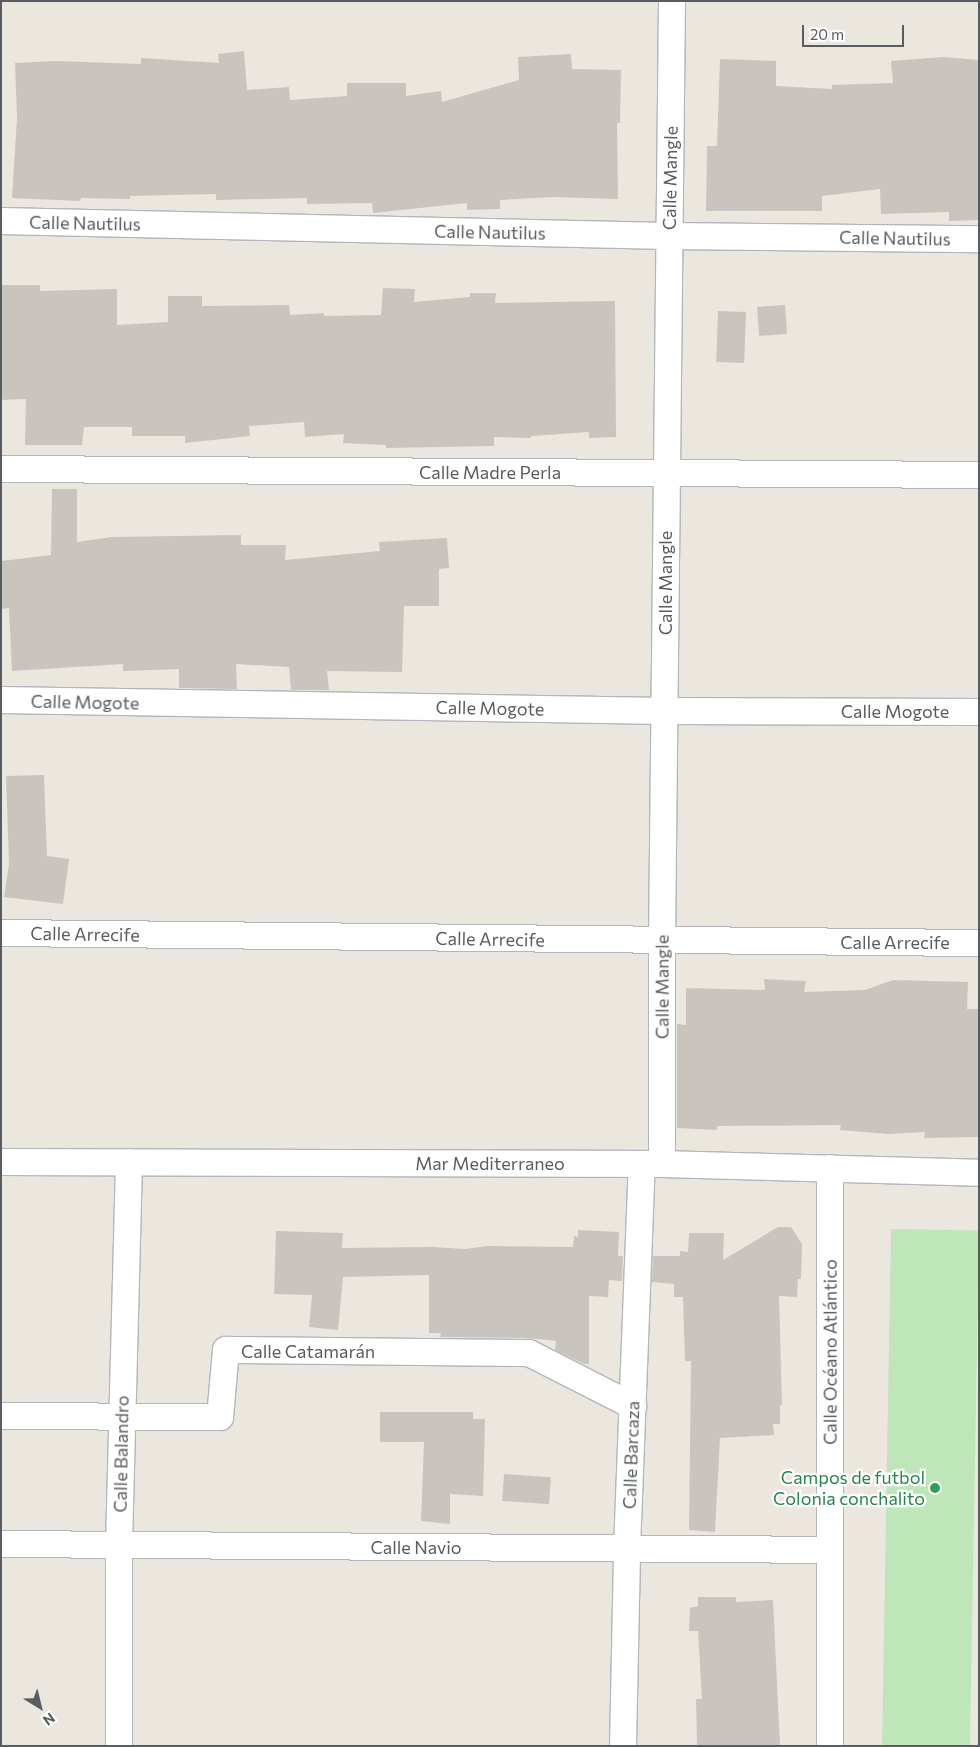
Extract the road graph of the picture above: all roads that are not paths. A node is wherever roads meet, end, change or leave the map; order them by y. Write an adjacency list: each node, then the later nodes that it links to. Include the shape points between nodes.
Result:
1 (672, 1): 3 (street, Calle Mangle)
2 (1, 221): 3 (street, Calle Nautilus)
3 (669, 236): 4 (street, Calle Nautilus); 6 (street, Calle Mangle)
4 (979, 239)
5 (1, 469): 6 (street, Calle Madre Perla)
6 (666, 474): 7 (street, Calle Madre Perla); 9 (street, Calle Mangle)
7 (979, 475)
8 (1, 700): 9 (street, Calle Mogote)
9 (665, 711): 10 (street, Calle Mogote); 12 (street, Calle Mangle)
10 (979, 712)
11 (1, 933): 12 (street, Calle Arrecife)
12 (662, 941): 13 (street, Calle Arrecife); 16 (street, Calle Mangle)
13 (979, 943)
14 (1, 1162): 15 (street, Mar Mediterraneo)
15 (129, 1162): 16 (street, Mar Mediterraneo); 21 (street, Calle Balandro)
16 (652, 1164): 17 (street, Mar Mediterraneo); 19 (street, Calle Barcaza)
17 (830, 1168): 18 (street, Mar Mediterraneo); 25 (street, Calle Océano Atlántico)
18 (979, 1173)
19 (633, 1406): 21 (street, Calle Catamarán, via 529,1353 226,1350 220,1417); 24 (street, Calle Barcaza)
20 (1, 1416): 21 (street, Calle Catamarán)
21 (122, 1416): 23 (street, Calle Balandro)
22 (1, 1544): 23 (street, Calle Navio)
23 (119, 1545): 24 (street, Calle Navio); 26 (street, Calle Balandro)
24 (627, 1549): 25 (street, Calle Navio); 27 (street, Calle Barcaza)
25 (830, 1550): 28 (street, Calle Océano Atlántico)
26 (120, 1746)
27 (623, 1746)
28 (830, 1746)

